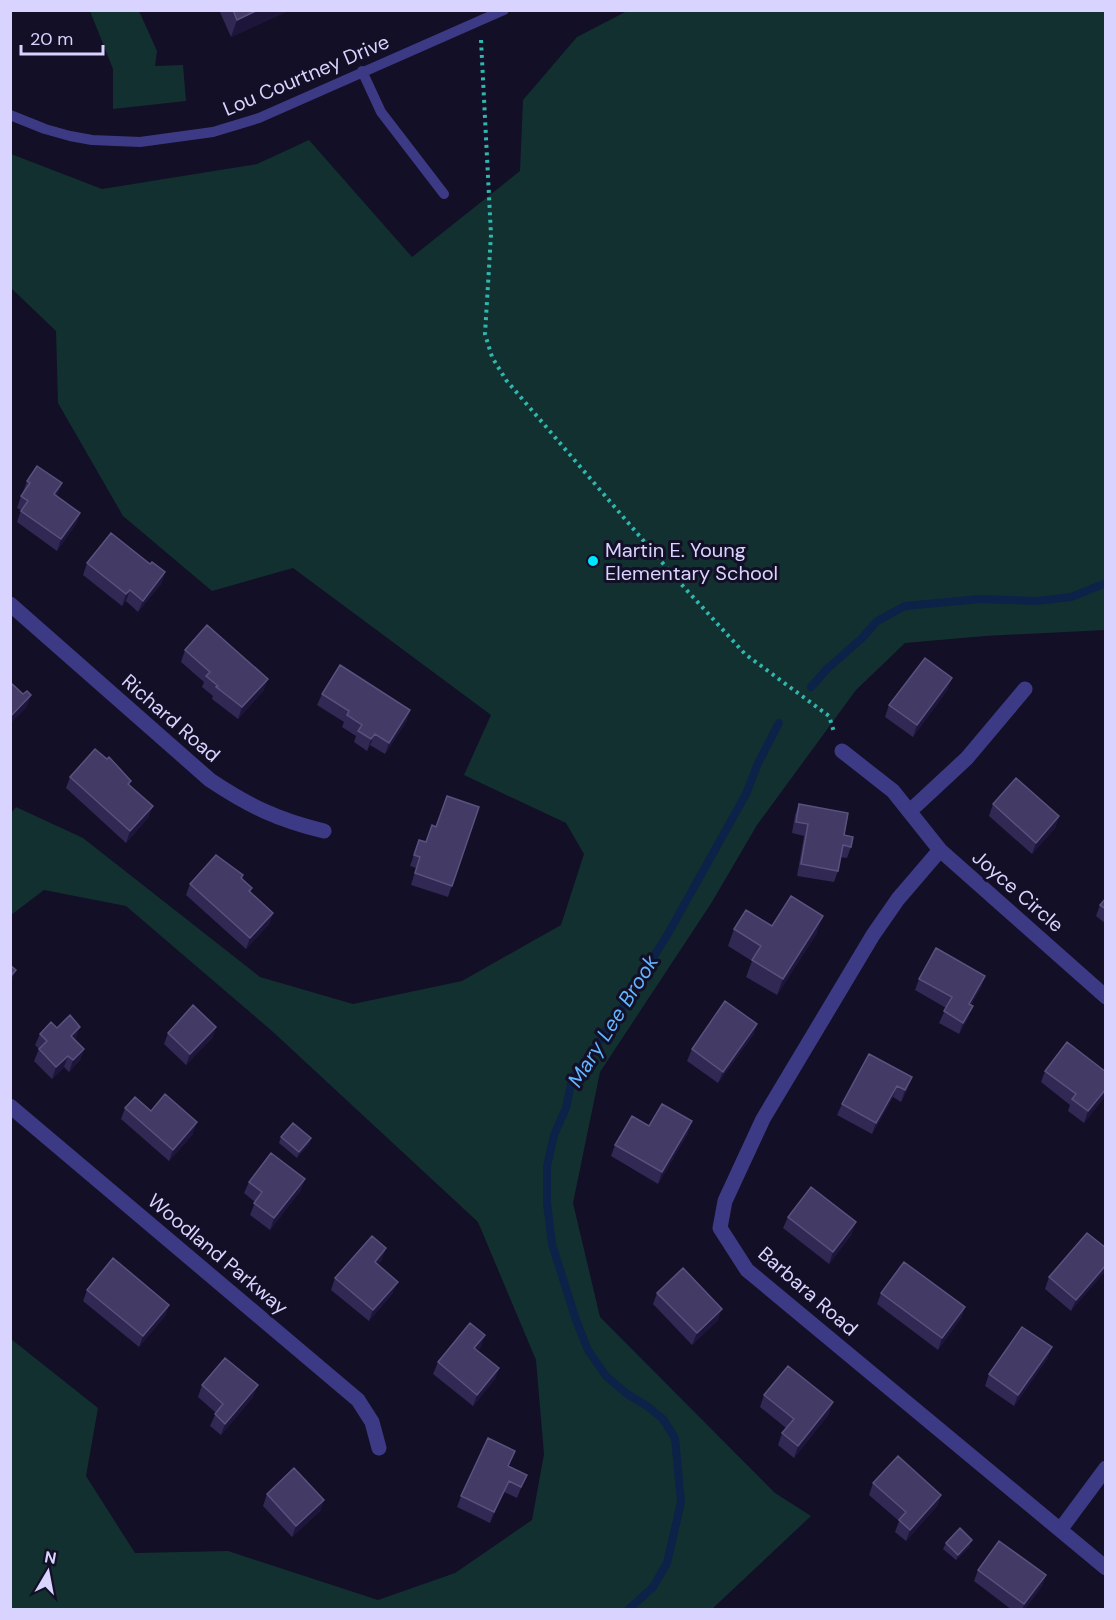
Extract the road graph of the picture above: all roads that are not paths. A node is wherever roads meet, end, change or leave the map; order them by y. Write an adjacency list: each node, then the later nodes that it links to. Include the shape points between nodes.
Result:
1 (504, 10): 2 (lane, Lou Courtney Drive)
2 (362, 71): 3 (lane, Lou Courtney Drive, via 236,126 165,140 92,140); 4 (lane, via 381,112)
3 (10, 115)
4 (444, 194)
5 (10, 604): 9 (street, Richard Road, via 210,780 269,815)
6 (1025, 690): 8 (street, via 967,758)
7 (842, 751): 8 (street, Joyce Circle, via 883,783)
8 (910, 811): 10 (street, Joyce Circle)
9 (324, 831)
10 (940, 850): 11 (street, Joyce Circle); 15 (street, Barbara Road, via 873,935 764,1119 725,1201 720,1228 747,1270)
11 (1106, 997)
12 (10, 1106): 13 (street, Woodland Parkway, via 358,1400 372,1422)
13 (379, 1448)
14 (1106, 1468): 15 (street)
15 (1060, 1530): 16 (street, Barbara Road)
16 (1106, 1568)

